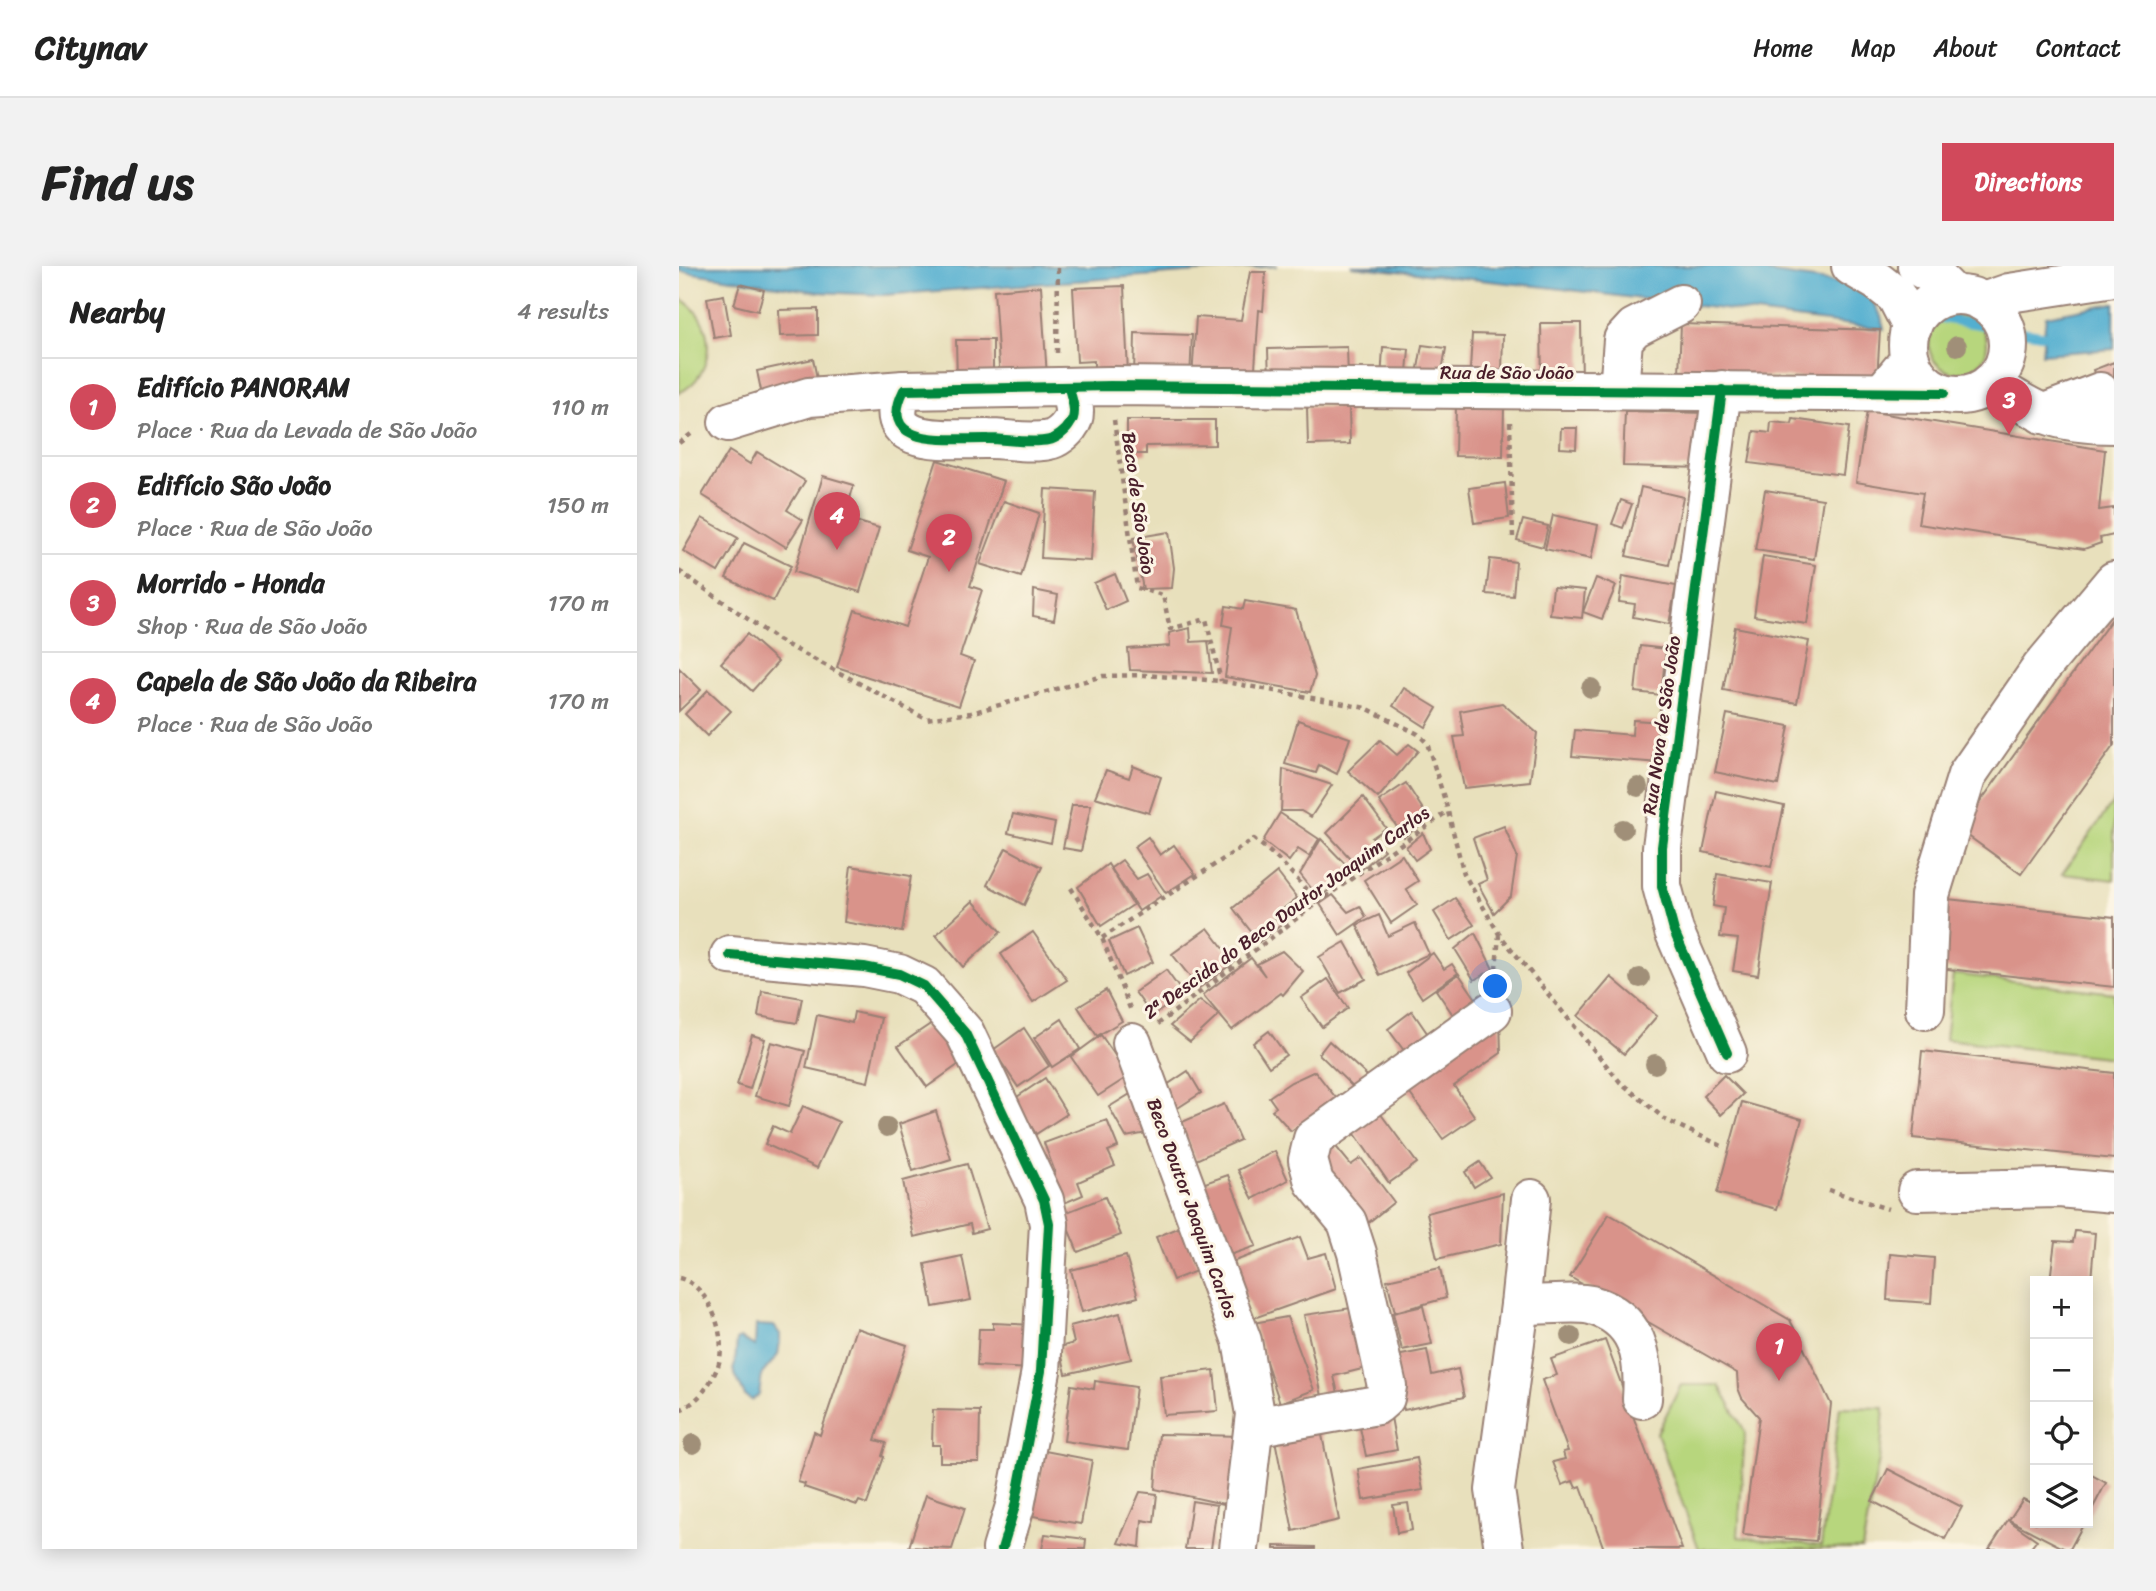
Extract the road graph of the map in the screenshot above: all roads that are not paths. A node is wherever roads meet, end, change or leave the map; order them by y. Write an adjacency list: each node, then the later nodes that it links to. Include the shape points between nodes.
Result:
1 (1851, 266): 4 (street)
2 (2114, 277): 4 (street)
3 (1681, 304): 8 (street, via 1635,328 1623,340)
4 (1927, 310): 5 (street, via 1996,312 2004,326); 10 (street); 11 (street, via 1923,381)
5 (1999, 367): 11 (street, via 1969,394); 12 (street, via 2042,414 2074,423)
6 (1062, 388): 7 (street, Rua de São João); 7 (street, via 1075,412 1072,423 1050,440 933,440 907,431 897,420 896,406); 8 (street, Rua de São João)
7 (904, 390): 13 (street, Rua de São João, via 809,397)
8 (1619, 390): 9 (street, Rua de São João)
9 (1722, 390): 10 (street, Rua de São João); 19 (street, Rua Nova de São João, via 1662,847 1662,886 1674,931)
10 (1882, 393): 11 (street, Rua de São João)
11 (1944, 393)
12 (2107, 408)
13 (728, 422)
14 (2114, 581): 16 (street, via 2041,668 1967,775 1930,895)
15 (730, 955): 26 (street, via 864,967 899,974 924,986 965,1033 1044,1200 1049,1224 1041,1371)
16 (1926, 1010)
17 (1492, 1011): 25 (street, via 1313,1139 1308,1160 1314,1182 1347,1222 1357,1253 1387,1386 1385,1398 1377,1405)
18 (1137, 1040): 25 (street, Beco Doutor Joaquim Carlos, via 1242,1341)
19 (1727, 1053)
20 (1917, 1191): 21 (street, via 2059,1188)
21 (2114, 1193)
22 (1531, 1199): 23 (street)
23 (1520, 1304): 24 (street, via 1589,1305 1630,1329 1644,1374); 28 (street, via 1495,1490)
24 (1642, 1399)
25 (1254, 1427): 27 (street, Beco Doutor Joaquim Carlos)
26 (1002, 1549)
27 (1239, 1549)
28 (1504, 1549)

